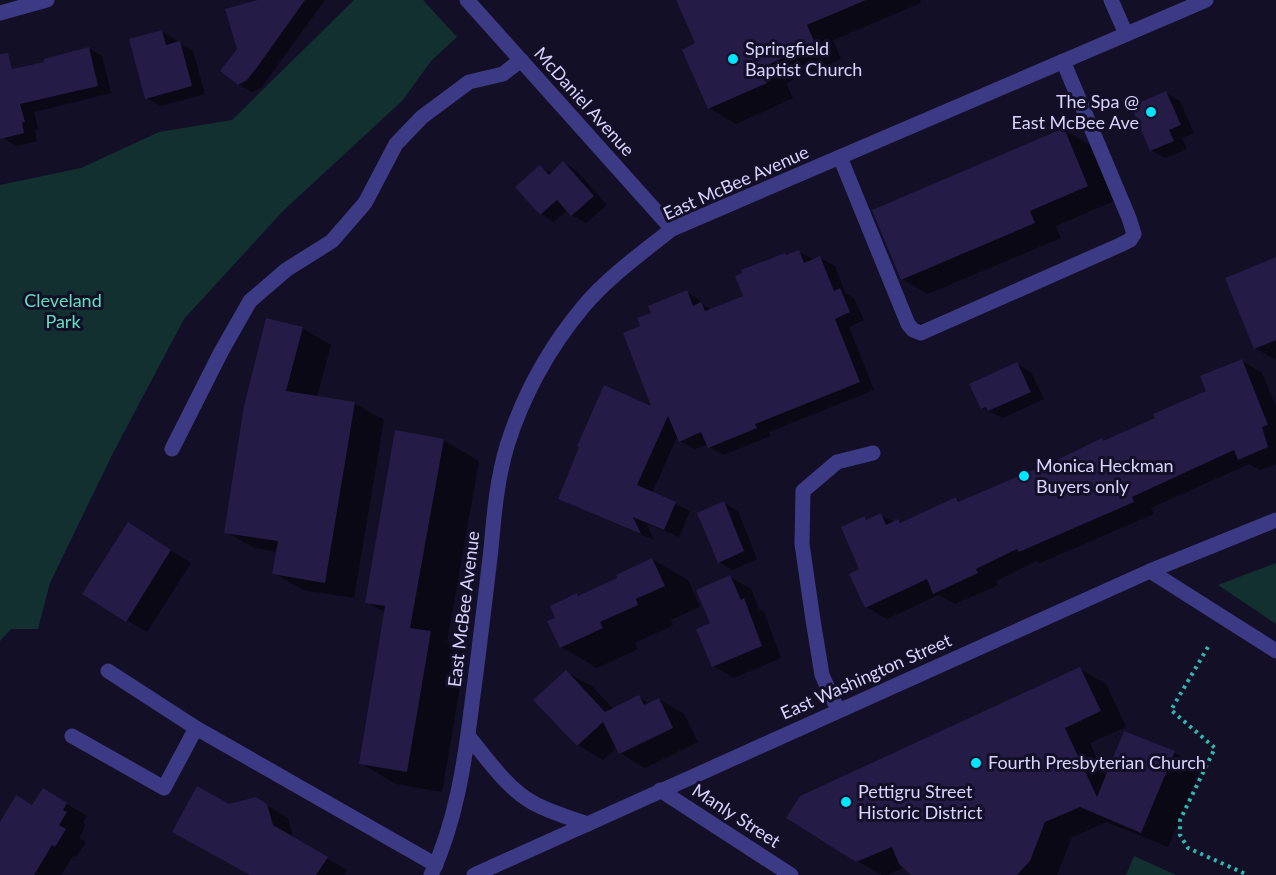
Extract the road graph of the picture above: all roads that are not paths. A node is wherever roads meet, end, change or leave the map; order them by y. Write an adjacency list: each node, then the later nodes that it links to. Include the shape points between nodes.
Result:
1 (47, 0): 5 (street)
2 (467, 0): 7 (street, McDaniel Avenue)
3 (1111, 0): 6 (street)
4 (1206, 0): 6 (street, East McBee Avenue)
5 (0, 13)
6 (1125, 34): 8 (street, East McBee Avenue)
7 (521, 60): 10 (street, McDaniel Avenue); 11 (street, via 503,74 469,81 422,117 396,144 365,203 332,241 286,270 250,301)
8 (1063, 61): 9 (street, East McBee Avenue); 9 (street, via 1134,234 1120,245 921,333 908,324)
9 (840, 157): 10 (street, East McBee Avenue)
10 (672, 229): 20 (street, East McBee Avenue, via 620,270 584,306 549,354 525,397 507,448 496,502)
11 (172, 449)
12 (873, 453): 17 (street, via 837,462 803,491 802,544 813,620 822,675)
13 (1276, 520): 14 (street, East Washington Street)
14 (1150, 571): 15 (street); 17 (street, East Washington Street)
15 (1276, 651)
16 (108, 671): 18 (street)
17 (838, 710): 21 (street, East Washington Street)
18 (196, 728): 19 (street, via 164,788); 23 (street)
19 (72, 736)
20 (468, 736): 22 (street, via 528,800); 23 (street, East McBee Avenue, via 452,815)
21 (660, 790): 22 (street, East Washington Street); 25 (street, Manly Street)
22 (588, 824): 24 (street, East Washington Street)
23 (433, 870)
24 (474, 875)
25 (791, 875)

